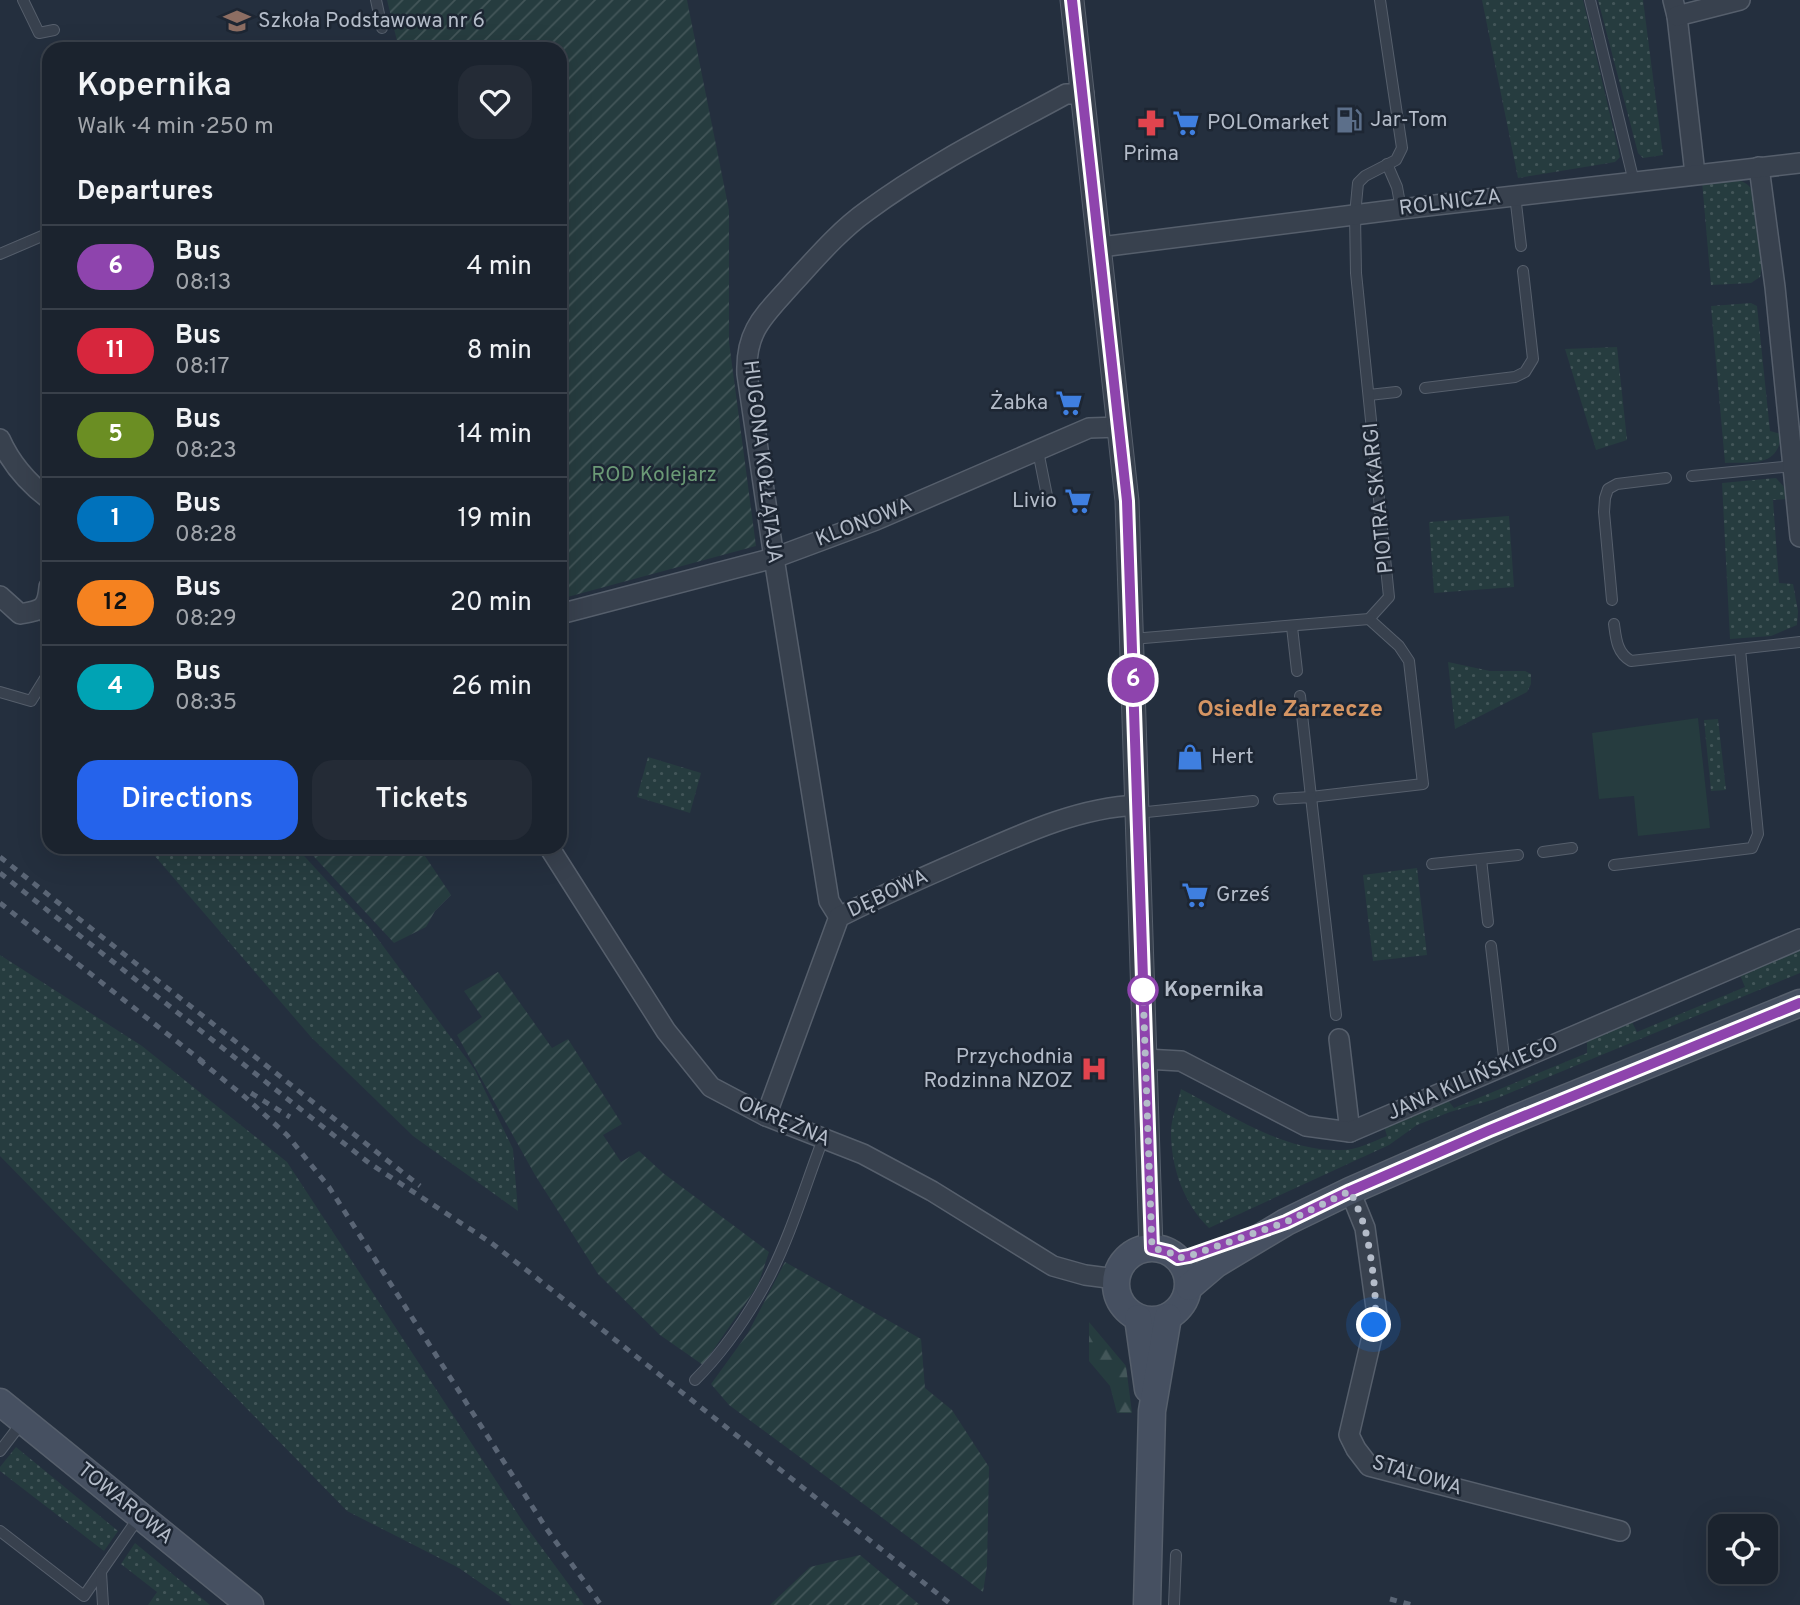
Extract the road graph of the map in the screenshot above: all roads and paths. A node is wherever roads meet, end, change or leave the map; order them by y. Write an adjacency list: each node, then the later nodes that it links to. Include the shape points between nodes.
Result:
1 (23, 0): 9 (lane, via 39,33)
2 (376, 0): 8 (lane)
3 (1072, 0): 10 (street)
4 (1380, 0): 12 (lane, via 1402,148 1396,160)
5 (1590, 0): 15 (lane)
6 (1740, 0): 7 (street)
7 (1675, 8): 14 (street)
8 (382, 28)
9 (54, 30)
10 (1084, 94): 21 (street); 36 (street, HUGONA KOŁŁĄTAJA, via 1066,94 950,156 866,212 831,242 764,316 746,353)
11 (1800, 163): 13 (street, ROLNICZA)
12 (1387, 164): 17 (lane); 18 (lane, PIOTRA SKARGI, via 1358,183)
13 (1759, 167): 14 (street, ROLNICZA); 30 (street)
14 (1695, 174): 15 (street, ROLNICZA)
15 (1634, 182): 16 (street, ROLNICZA)
16 (1515, 195): 17 (street, ROLNICZA); 20 (lane)
17 (1401, 209): 18 (street, ROLNICZA)
18 (1354, 215): 21 (street, ROLNICZA); 26 (lane, PIOTRA SKARGI)
19 (42, 236): 22 (lane)
20 (1521, 246)
21 (1101, 247): 27 (street)
22 (0, 254)
23 (1523, 271): 24 (lane, via 1532,359 1525,372)
24 (1425, 388)
25 (1396, 392): 26 (lane)
26 (1369, 395): 41 (lane, PIOTRA SKARGI, via 1389,597)
27 (1120, 427): 29 (street, KLONOWA, via 1089,428); 44 (street)
28 (0, 439): 33 (street, via 6,454)
29 (1038, 451): 34 (lane); 36 (street, KLONOWA)
30 (1793, 466): 31 (lane); 35 (street)
31 (1692, 476)
32 (1666, 478): 38 (lane, via 1608,489 1604,512)
33 (42, 494)
34 (1047, 496)
35 (1800, 537)
36 (774, 558): 40 (street, KLONOWA); 62 (street, HUGONA KOŁŁĄTAJA, via 829,901)
37 (0, 596): 39 (street, via 20,614)
38 (1612, 600)
39 (41, 610)
40 (567, 612)
41 (1370, 619): 43 (lane); 51 (lane, via 1409,662 1423,784)
42 (1614, 624): 46 (lane, via 1617,645 1631,661)
43 (1292, 627): 44 (lane); 47 (lane)
44 (1132, 639): 54 (street)
45 (1800, 642): 46 (lane)
46 (1740, 649): 61 (lane, via 1758,834 1752,848)
47 (1297, 671)
48 (42, 683): 49 (lane, via 31,701)
49 (0, 692)
50 (1300, 696): 51 (lane)
51 (1311, 797): 52 (lane); 67 (lane)
52 (1279, 799)
53 (1253, 801): 54 (lane)
54 (1137, 809): 62 (street, DĘBOWA, via 1108,806 1037,827); 69 (street)
55 (1572, 848): 56 (lane)
56 (1543, 852)
57 (553, 854): 71 (street, OKRĘŻNA, via 691,1063 711,1087)
58 (1518, 855): 59 (lane)
59 (1481, 859): 60 (lane); 63 (lane)
60 (1432, 864)
61 (1614, 865)
62 (839, 917): 71 (street, DĘBOWA)
63 (1488, 922)
64 (1800, 939): 70 (street, JANA KILIŃSKIEGO)
65 (1491, 946): 70 (lane)
66 (1800, 1003): 74 (main road)
67 (1336, 1015)
68 (1339, 1039): 72 (street)
69 (1145, 1059): 72 (street, via 1181,1061 1306,1126); 76 (street)
70 (1505, 1066): 72 (street, JANA KILIŃSKIEGO)
71 (766, 1116): 73 (street, OKRĘŻNA)
72 (1350, 1132)
73 (823, 1139): 78 (street, OKRĘŻNA, via 863,1154 932,1191 1053,1266); 82 (lane, via 768,1279 723,1350)
74 (1350, 1191): 75 (main road); 89 (street, STALOWA, via 1365,1228 1377,1315 1349,1435 1356,1450 1369,1466)
75 (1286, 1222): 77 (main road); 79 (main road, via 1216,1264)
76 (1152, 1248): 77 (main road); 78 (main road, via 1128,1257)
77 (1178, 1258): 79 (main road, via 1186,1269)
78 (1116, 1279): 81 (main road, via 1121,1302)
79 (1189, 1287): 80 (main road, via 1180,1308)
80 (1168, 1317): 81 (main road); 84 (main road)
81 (1138, 1318): 84 (main road)
82 (695, 1380)
83 (0, 1402): 85 (main road, TOWAROWA)
84 (1152, 1411): 92 (main road)
85 (23, 1420): 86 (lane); 87 (main road, TOWAROWA)
86 (0, 1451)
87 (139, 1516): 91 (lane); 95 (main road, TOWAROWA)
88 (0, 1531): 91 (lane, via 84,1596)
89 (1620, 1531)
90 (1176, 1555): 93 (lane)
91 (101, 1572): 94 (lane)
92 (1147, 1601): 93 (lane)
93 (1174, 1601)
94 (103, 1605)
95 (250, 1605)

